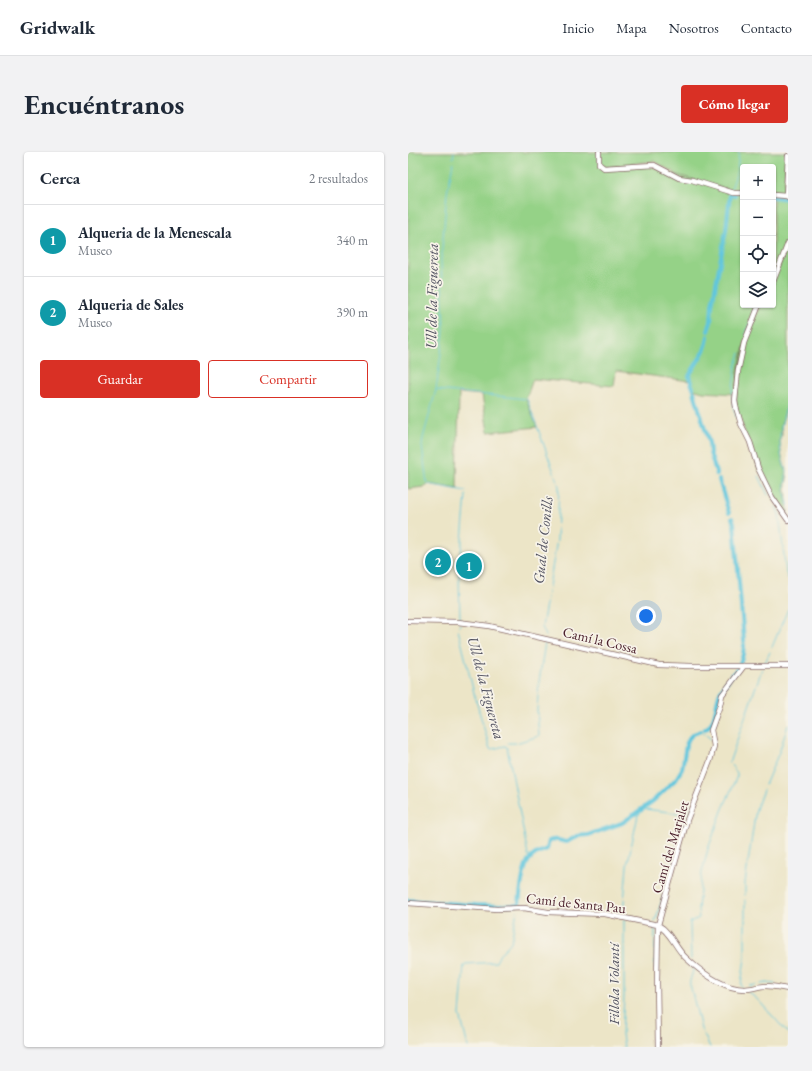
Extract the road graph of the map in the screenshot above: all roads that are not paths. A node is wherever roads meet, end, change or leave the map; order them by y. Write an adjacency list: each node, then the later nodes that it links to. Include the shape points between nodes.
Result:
1 (599, 152): 3 (street, via 599,164 604,168 654,165 679,178)
2 (788, 156): 5 (street)
3 (740, 193)
4 (776, 196): 5 (street)
5 (787, 196)
6 (788, 243): 7 (street)
7 (776, 274)
8 (758, 308): 9 (street, via 744,343 735,401 758,468 772,497)
9 (788, 520)
10 (408, 621): 11 (street, Camí la Cossa, via 485,625 659,665)
11 (744, 666): 12 (street, Camí la Cossa); 14 (street, Camí del Marjalet, via 722,694 710,730 714,746 710,761 687,820)
12 (788, 666)
13 (408, 903): 14 (street, Camí de Santa Pau, via 605,914)
14 (658, 925): 15 (street, via 664,928 686,958 710,978 722,984 744,989 766,986); 16 (street, Camí del Marjalet)
15 (788, 989)
16 (658, 1047)

